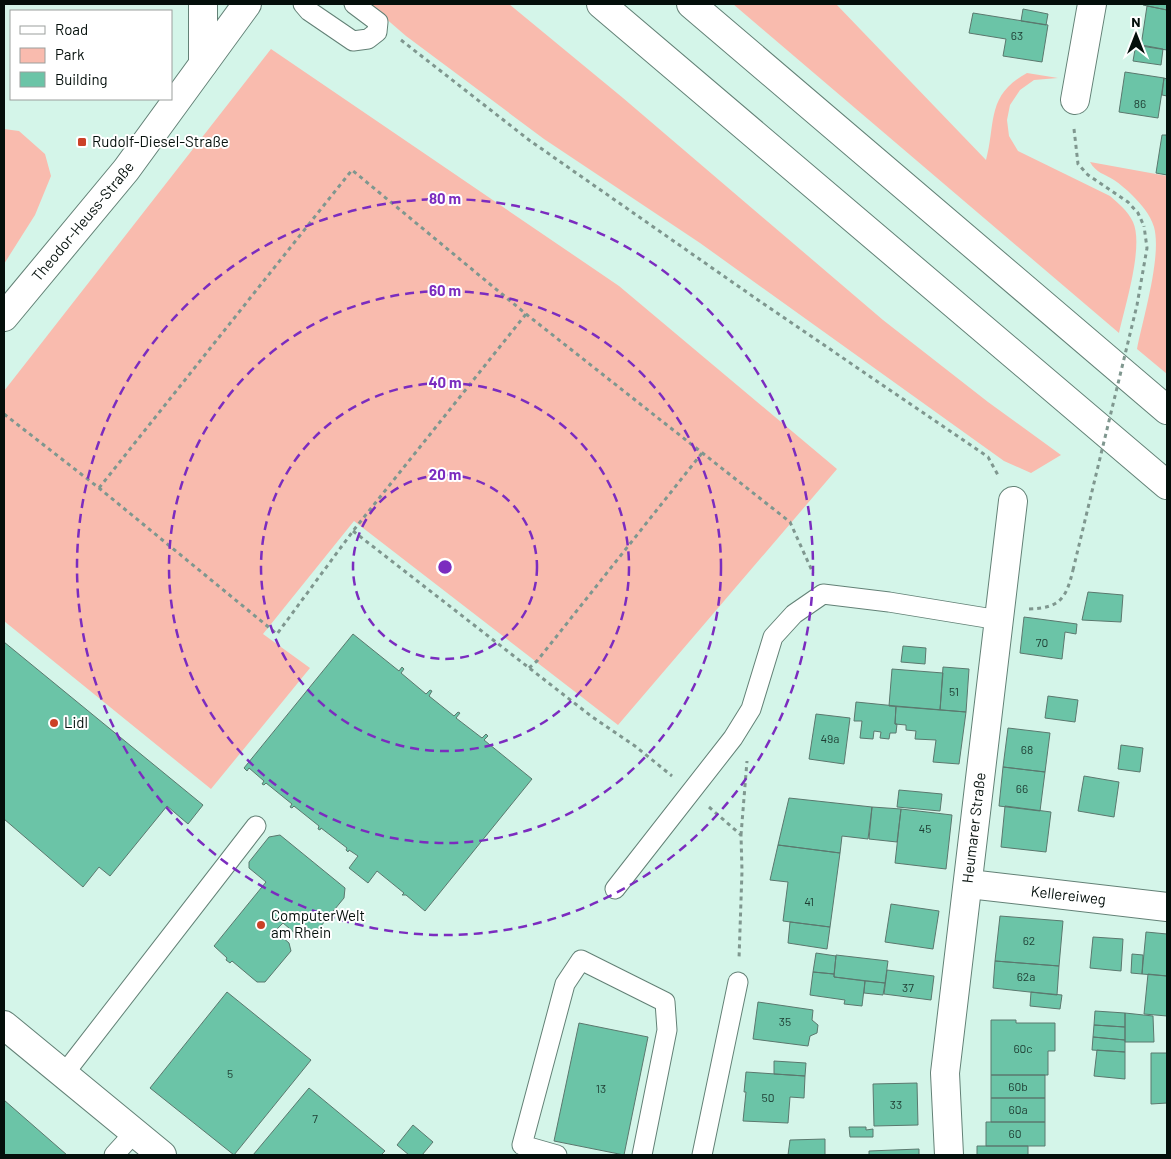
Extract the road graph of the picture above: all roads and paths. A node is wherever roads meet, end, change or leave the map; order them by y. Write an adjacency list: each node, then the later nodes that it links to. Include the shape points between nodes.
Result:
1 (203, 4): 9 (main road)
2 (248, 4): 9 (main road, Theodor-Heuss-Straße)
3 (303, 4): 8 (lane, via 309,12 353,41 368,39 377,32)
4 (354, 4): 8 (lane)
5 (601, 4): 16 (main road)
6 (691, 4): 13 (main road)
7 (1092, 4): 10 (main road)
8 (378, 22): 18 (path, via 529,140 988,457)
9 (203, 64): 12 (main road, Theodor-Heuss-Straße, via 126,170)
10 (1075, 100): 21 (path, bridge, via 1078,164 1138,212 1147,248 1137,305 1069,585 1054,605)
11 (526, 314): 15 (path); 17 (path, via 352,170); 19 (path)
12 (4, 317)
13 (1167, 410)
14 (4, 414): 17 (path)
15 (702, 453): 20 (path, via 790,522); 22 (path)
16 (1167, 485)
17 (99, 488): 19 (path, via 277,634)
18 (1014, 502): 21 (main road, Heumarer Straße)
19 (353, 531): 22 (path)
20 (823, 594): 21 (lane); 24 (lane, via 794,614 773,637 751,709)
21 (1000, 614): 27 (main road, Heumarer Straße)
22 (529, 668): 24 (path)
23 (747, 758): 26 (path)
24 (692, 792): 26 (path); 28 (lane)
25 (256, 826): 32 (lane)
26 (741, 836): 30 (path)
27 (969, 884): 29 (main road, Kellereiweg); 39 (main road, Heumarer Straße, via 945,1073)
28 (615, 889)
29 (1167, 907)
30 (738, 982): 38 (lane)
31 (4, 1025): 32 (main road)
32 (64, 1074): 33 (main road)
33 (134, 1133): 34 (lane); 35 (main road)
34 (114, 1155)
35 (162, 1155)
36 (557, 1155): 37 (lane, via 522,1145 565,984 581,960 665,1002 667,1030)
37 (642, 1155)
38 (702, 1155)
39 (949, 1155)

